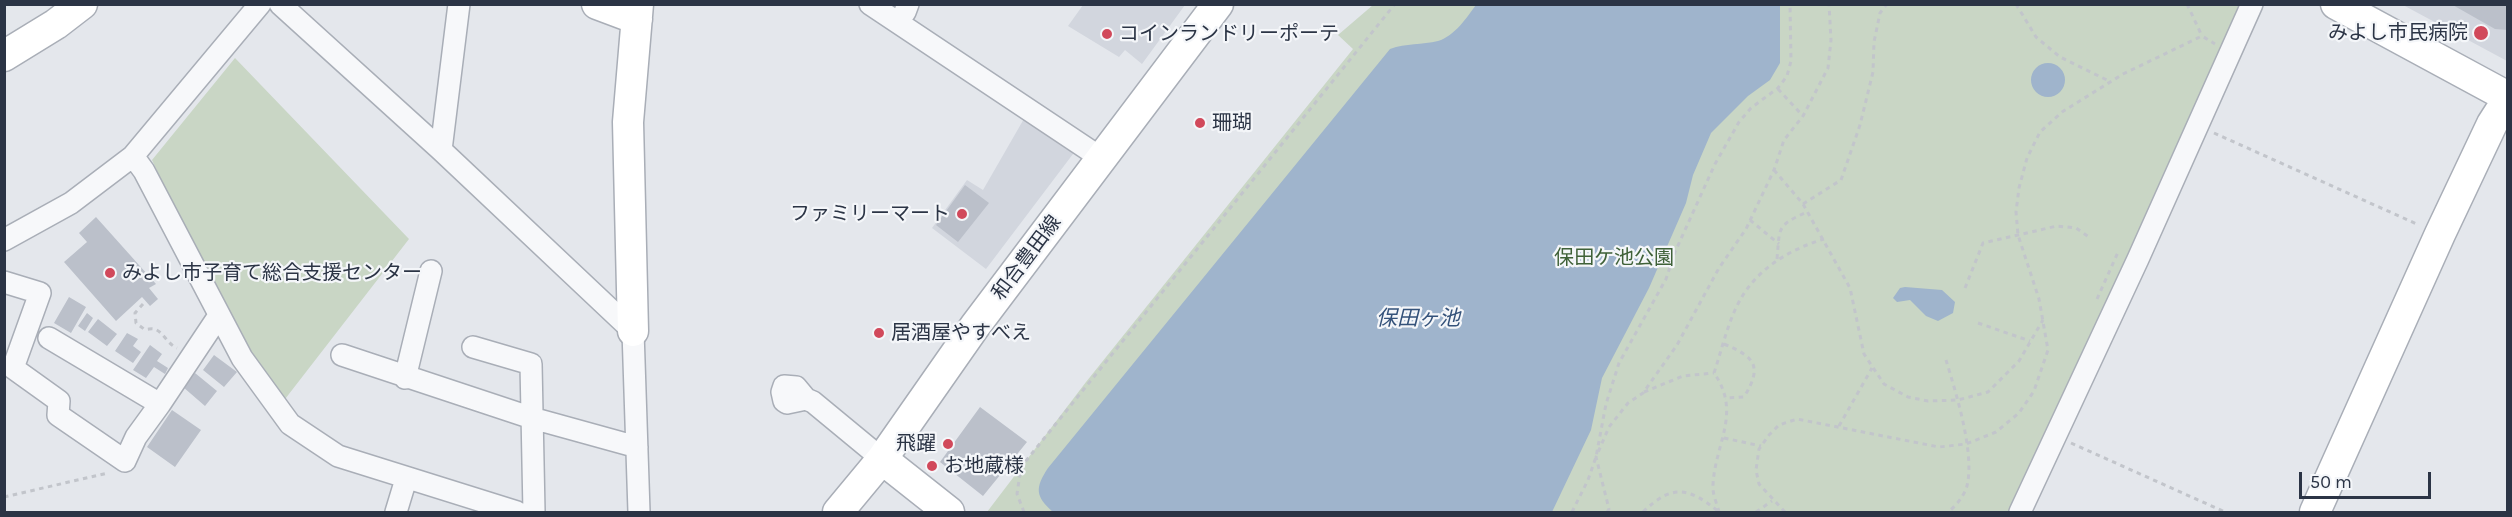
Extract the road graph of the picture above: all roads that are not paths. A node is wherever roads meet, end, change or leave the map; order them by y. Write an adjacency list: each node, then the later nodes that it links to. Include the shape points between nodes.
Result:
1 (82, 4): 11 (street)
2 (260, 4): 14 (street)
3 (280, 4): 13 (street)
4 (459, 4): 13 (street)
5 (597, 4): 10 (street)
6 (870, 4): 15 (street)
7 (1218, 4): 15 (street, 和合豊田線)
8 (2252, 4): 37 (street)
9 (2336, 4): 12 (street)
10 (638, 12): 20 (street, via 628,122)
11 (4, 56)
12 (2508, 98): 38 (street, via 2440,234)
13 (441, 150): 20 (street)
14 (132, 156): 16 (street, via 71,203); 19 (street, via 144,171)
15 (1101, 160): 29 (street, 和合豊田線, via 975,326)
16 (4, 240)
17 (431, 271): 24 (street)
18 (4, 282): 26 (street, via 40,293 13,368 58,402 58,415 125,461 135,437)
19 (218, 317): 26 (street); 30 (street, via 290,424 338,456)
20 (633, 331): 28 (street)
21 (49, 338): 26 (street)
22 (473, 347): 27 (street, via 531,364)
23 (342, 355): 24 (street)
24 (405, 378): 27 (street)
25 (806, 399): 29 (street)
26 (160, 404)
27 (531, 418): 28 (street); 33 (street)
28 (638, 447): 34 (street)
29 (882, 459): 35 (street, 和合豊田線); 36 (street)
30 (406, 478): 31 (street); 32 (street)
31 (396, 513)
32 (518, 513)
33 (534, 513)
34 (639, 513)
35 (838, 513)
36 (949, 513)
37 (2020, 513)
38 (2315, 513)

